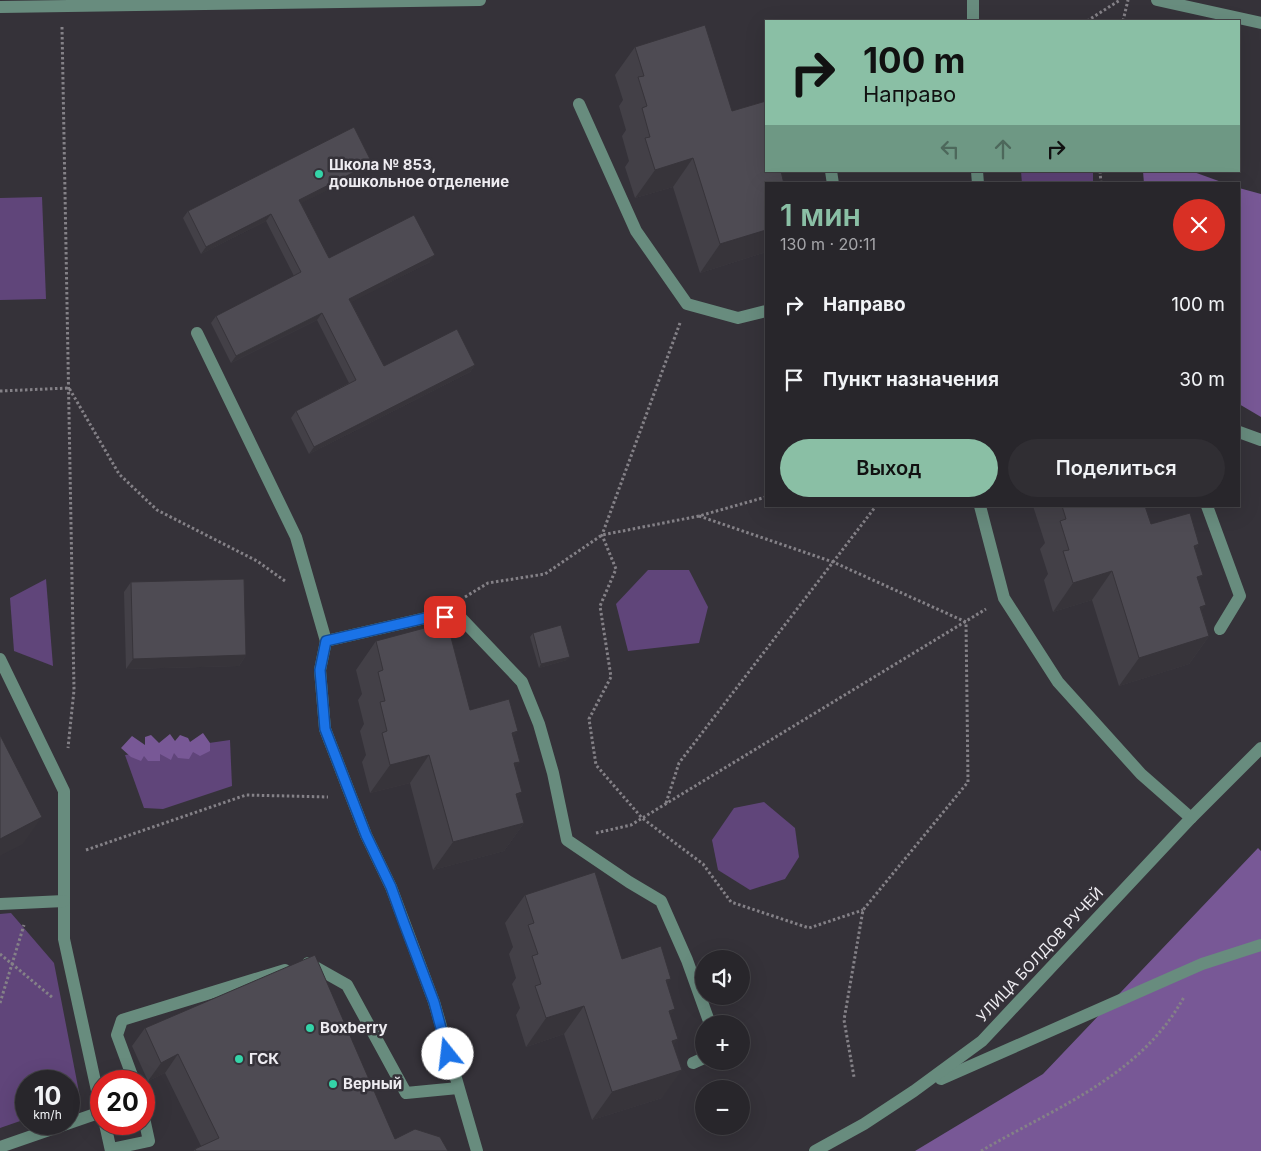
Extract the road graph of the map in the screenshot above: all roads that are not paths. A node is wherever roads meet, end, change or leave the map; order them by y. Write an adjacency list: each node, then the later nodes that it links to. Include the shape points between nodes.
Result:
1 (480, 0): 4 (street)
2 (973, 0): 5 (street)
3 (1157, 0): 6 (street)
4 (0, 7)
5 (973, 20)
6 (1261, 23)
7 (579, 104): 8 (street, via 636,231 686,304 738,318)
8 (765, 311)
9 (197, 334): 15 (street, via 296,537)
10 (1240, 432): 11 (street)
11 (1261, 440)
12 (980, 507): 18 (street, via 1004,598 1058,682 1141,774)
13 (1208, 507): 14 (street, via 1240,596)
14 (1220, 629)
15 (326, 641): 22 (street, via 430,617 460,617 522,682 539,724 553,773 567,840 661,901); 25 (street, via 320,670 325,729 366,835 391,887 430,993)
16 (0, 659): 19 (street, via 64,791)
17 (1261, 748): 18 (street, УЛИЦА БОЛДОВ РУЧЕЙ)
18 (1191, 818): 26 (street, УЛИЦА БОЛДОВ РУЧЕЙ, via 982,1041)
19 (64, 901): 20 (street); 23 (street, via 64,939)
20 (0, 904)
21 (1261, 945): 26 (street, via 1202,964)
22 (707, 1015)
23 (92, 1070)
24 (130, 1070): 25 (street, via 117,1035 122,1020 310,963 347,985 406,1093)
25 (458, 1088): 32 (street)
26 (914, 1092): 33 (street, УЛИЦА БОЛДОВ РУЧЕЙ)
27 (90, 1114): 30 (street)
28 (108, 1135): 31 (street)
29 (148, 1135): 31 (street, via 149,1141)
30 (0, 1148)
31 (111, 1150)
32 (477, 1151)
33 (815, 1151)

